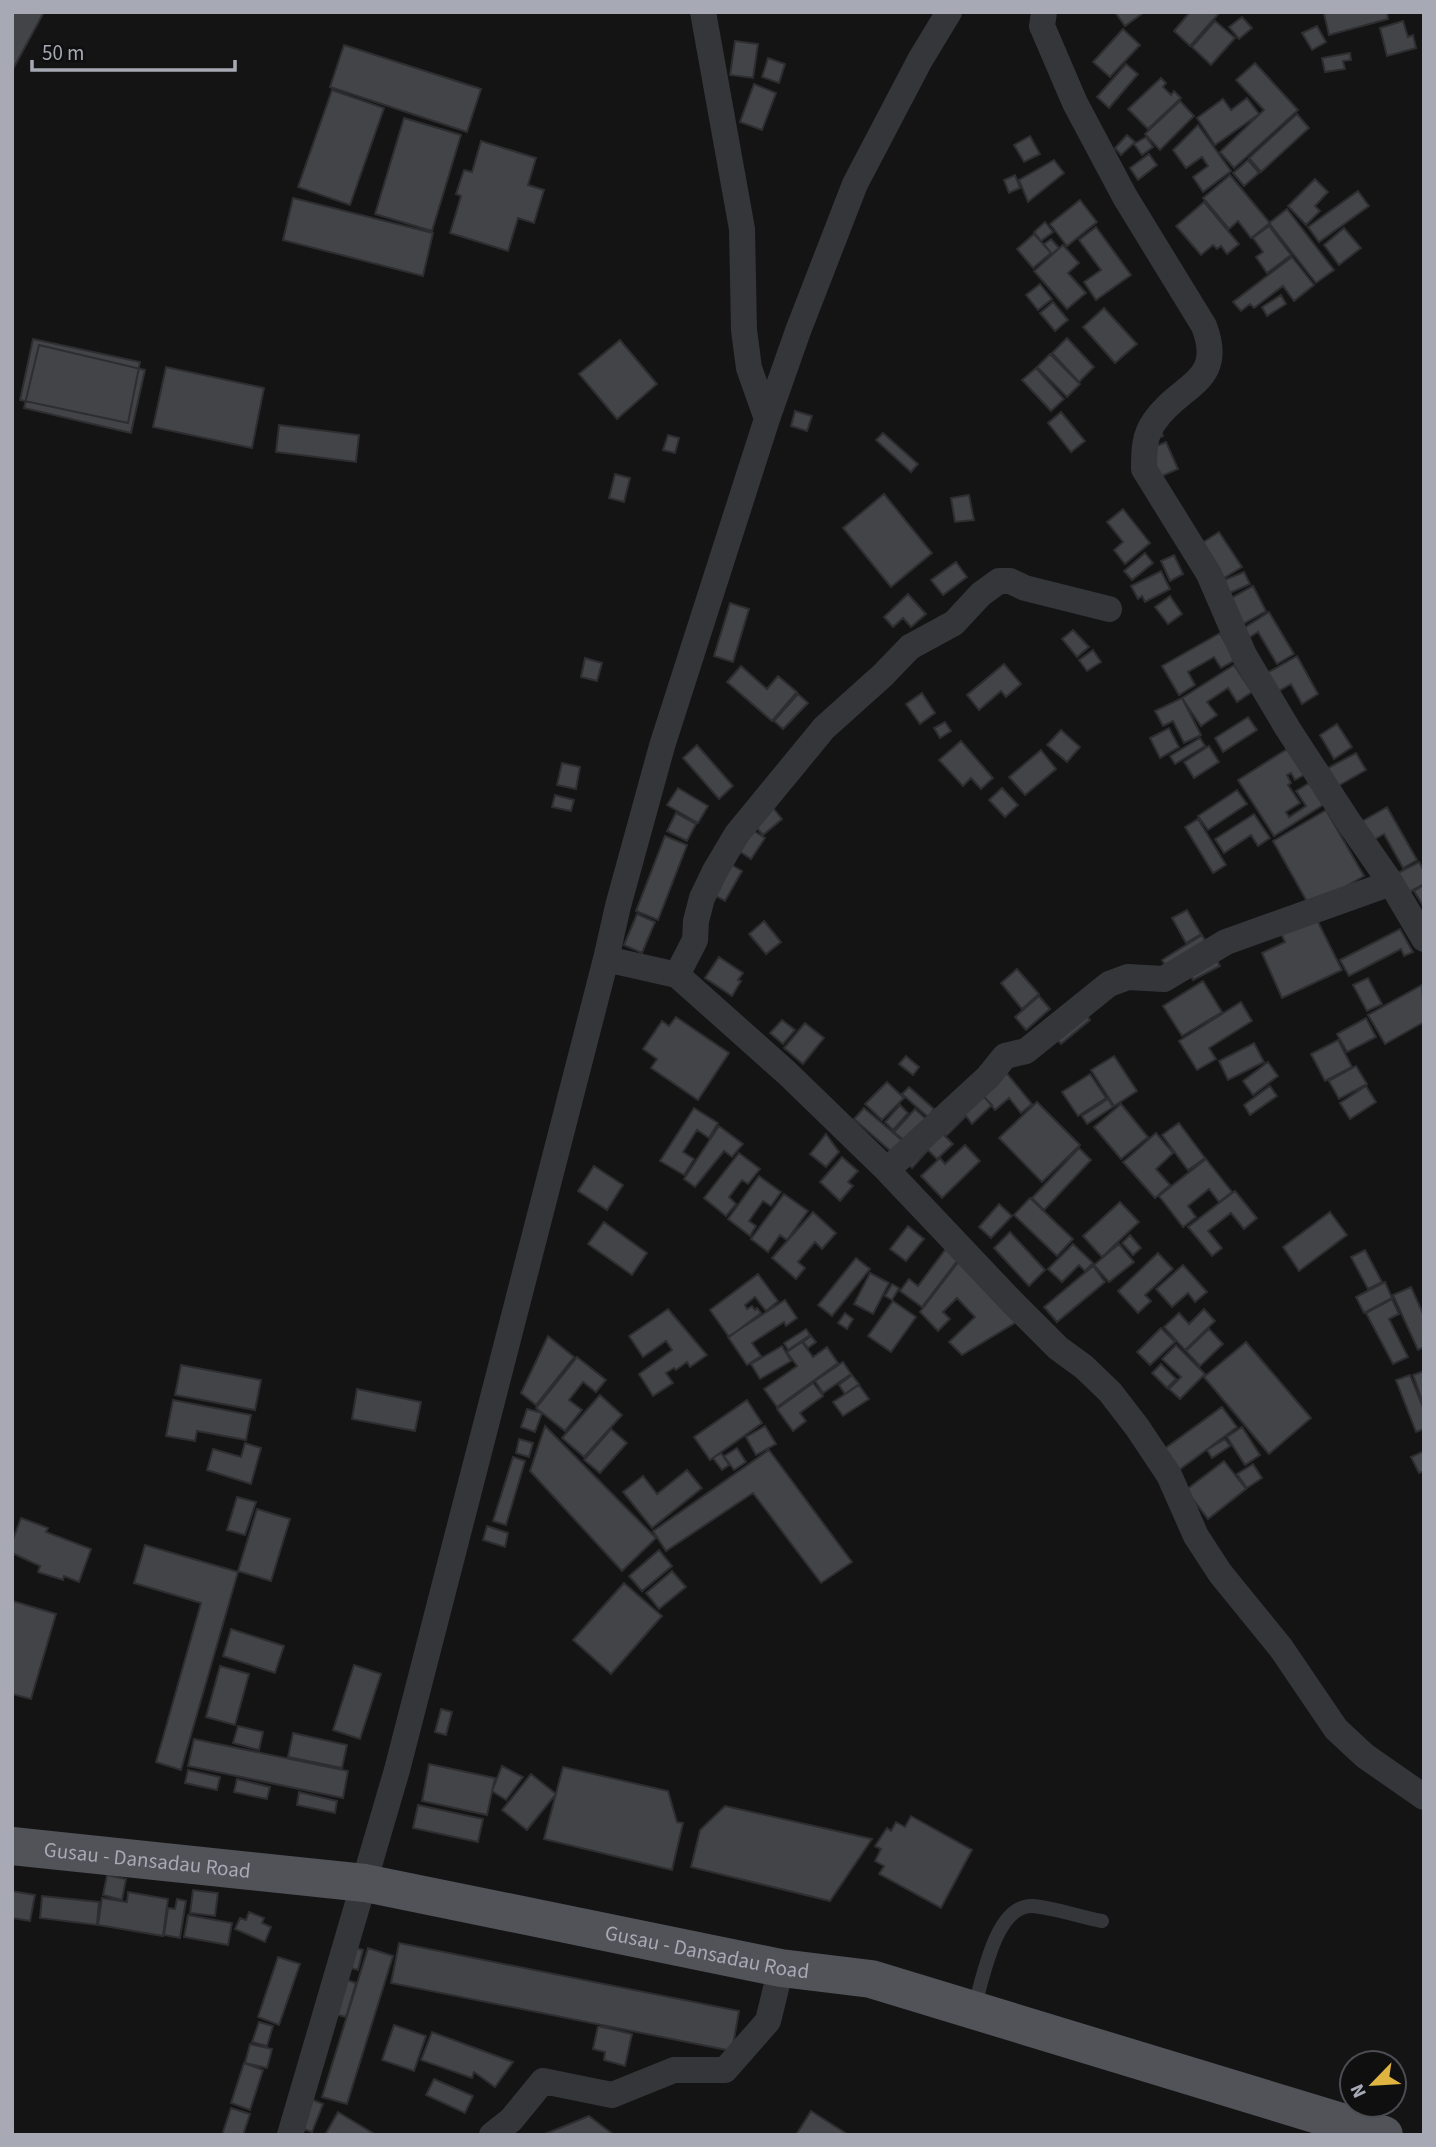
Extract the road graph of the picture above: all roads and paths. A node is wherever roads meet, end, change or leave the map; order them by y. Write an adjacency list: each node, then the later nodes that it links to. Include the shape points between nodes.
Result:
1 (703, 12): 4 (street, via 742,229 749,368)
2 (948, 12): 4 (street, via 855,184)
3 (1044, 12): 6 (street, via 1042,26 1074,103 1209,338 1210,362 1204,375 1155,420 1148,433 1144,469 1209,574 1244,654 1288,729)
4 (767, 419): 8 (street, via 662,746)
5 (1109, 609): 9 (street, via 999,581 954,623 910,647 824,728 737,834 702,898 695,940)
6 (1391, 883): 7 (street); 10 (street, via 1226,942 1164,979 1128,977 1109,984 1026,1051 1005,1056)
7 (1424, 940)
8 (607, 959): 9 (street); 13 (street)
9 (677, 975): 10 (street)
10 (887, 1170): 11 (street, via 1012,1303 1111,1392 1169,1475 1196,1536 1220,1573 1281,1648 1336,1729 1365,1756)
11 (1424, 1797)
12 (12, 1846): 13 (main road, Gusau - Dansadau Road)
13 (365, 1883): 15 (main road, Gusau - Dansadau Road); 18 (street)
14 (1102, 1922): 16 (lane, via 1030,1906 1010,1914 1000,1927)
15 (781, 1968): 16 (main road, Gusau - Dansadau Road, via 871,1979); 17 (street, via 768,2021 725,2070 674,2070 611,2095 543,2081)
16 (974, 2010): 19 (main road, Gusau - Dansadau Road)
17 (506, 2130)
18 (290, 2135)
19 (1384, 2135)

